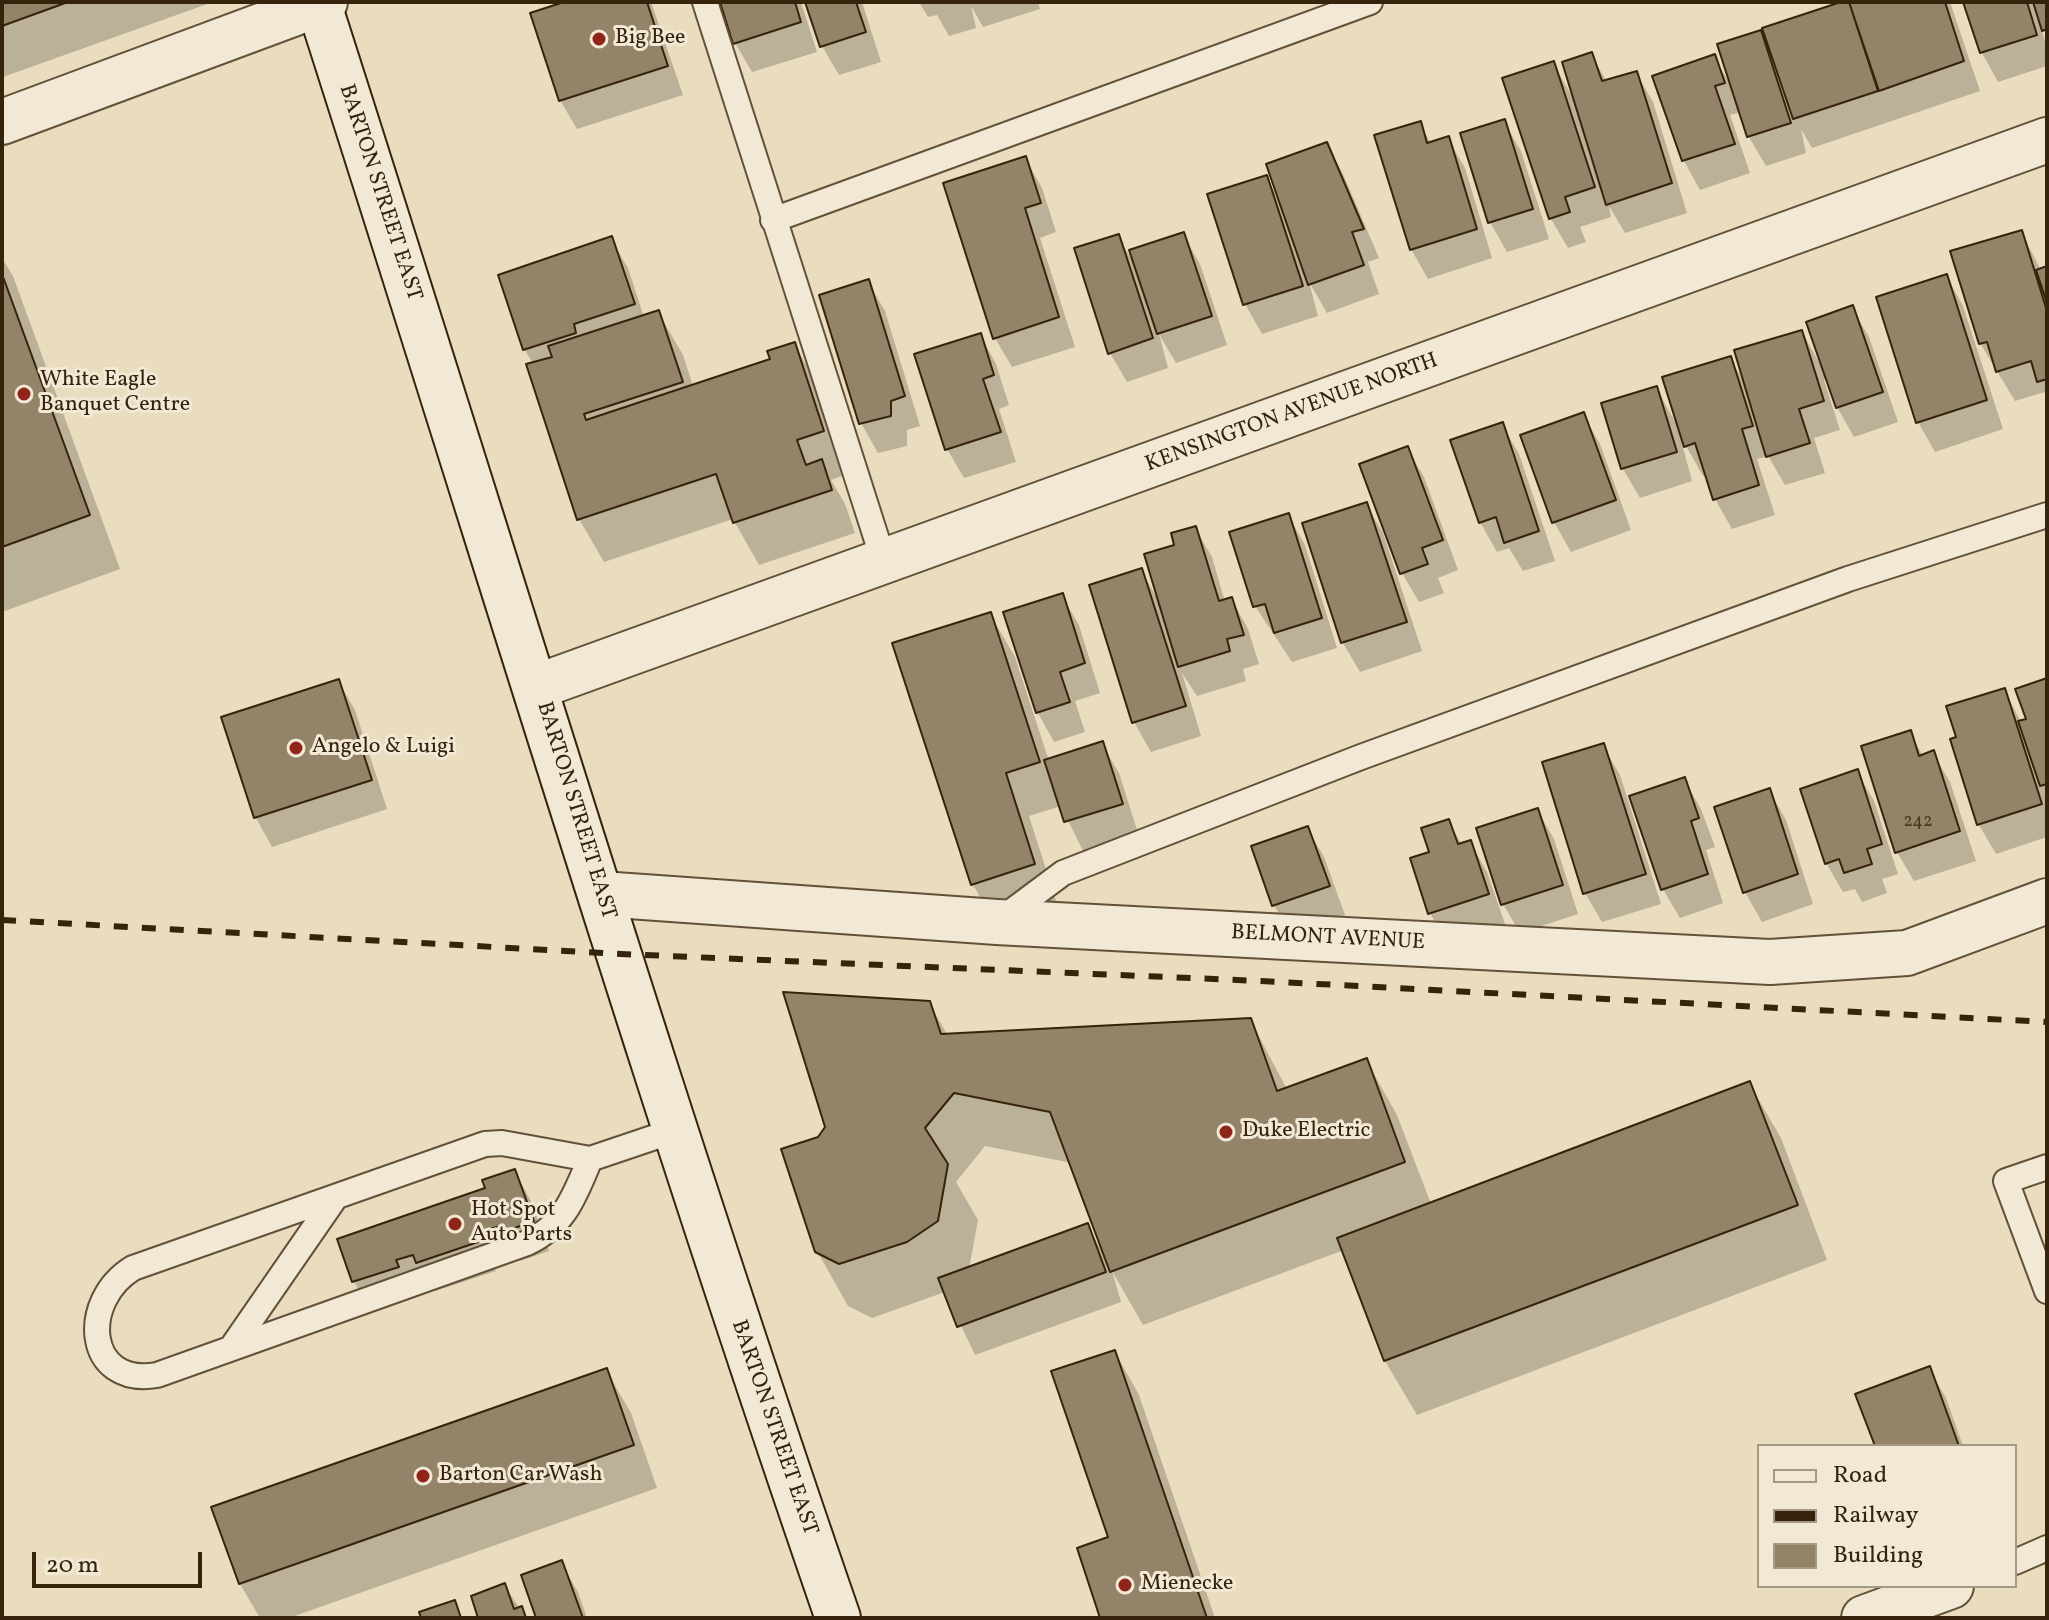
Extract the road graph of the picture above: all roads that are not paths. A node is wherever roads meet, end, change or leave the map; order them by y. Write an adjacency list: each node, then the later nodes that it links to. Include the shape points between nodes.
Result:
1 (705, 2): 6 (lane)
2 (1370, 2): 6 (lane)
3 (321, 3): 4 (street); 9 (street, BARTON STREET EAST)
4 (2, 122)
5 (2047, 140): 8 (street, KENSINGTON AVENUE NORTH)
6 (773, 220): 8 (lane)
7 (2047, 515): 12 (lane, via 1848,579 1361,757 1063,873)
8 (884, 562): 9 (street, KENSINGTON AVENUE NORTH)
9 (536, 687): 10 (street, BARTON STREET EAST)
10 (601, 894): 12 (street, BELMONT AVENUE); 13 (street, BARTON STREET EAST)
11 (2047, 901): 12 (street, BELMONT AVENUE, via 1907,953 1770,962)
12 (997, 922)
13 (673, 1131): 14 (lane); 22 (street, BARTON STREET EAST)
14 (590, 1159): 16 (lane, via 485,1144); 18 (lane, via 570,1206 541,1237)
15 (2047, 1167): 17 (lane, via 2006,1181)
16 (335, 1198): 18 (lane); 18 (lane, via 133,1268 108,1288 99,1306 96,1339 117,1368 130,1374 157,1375)
17 (2047, 1291)
18 (232, 1347)
19 (2047, 1548): 20 (lane)
20 (2017, 1561)
21 (1946, 1588): 23 (street)
22 (838, 1618)
23 (1864, 1618)

